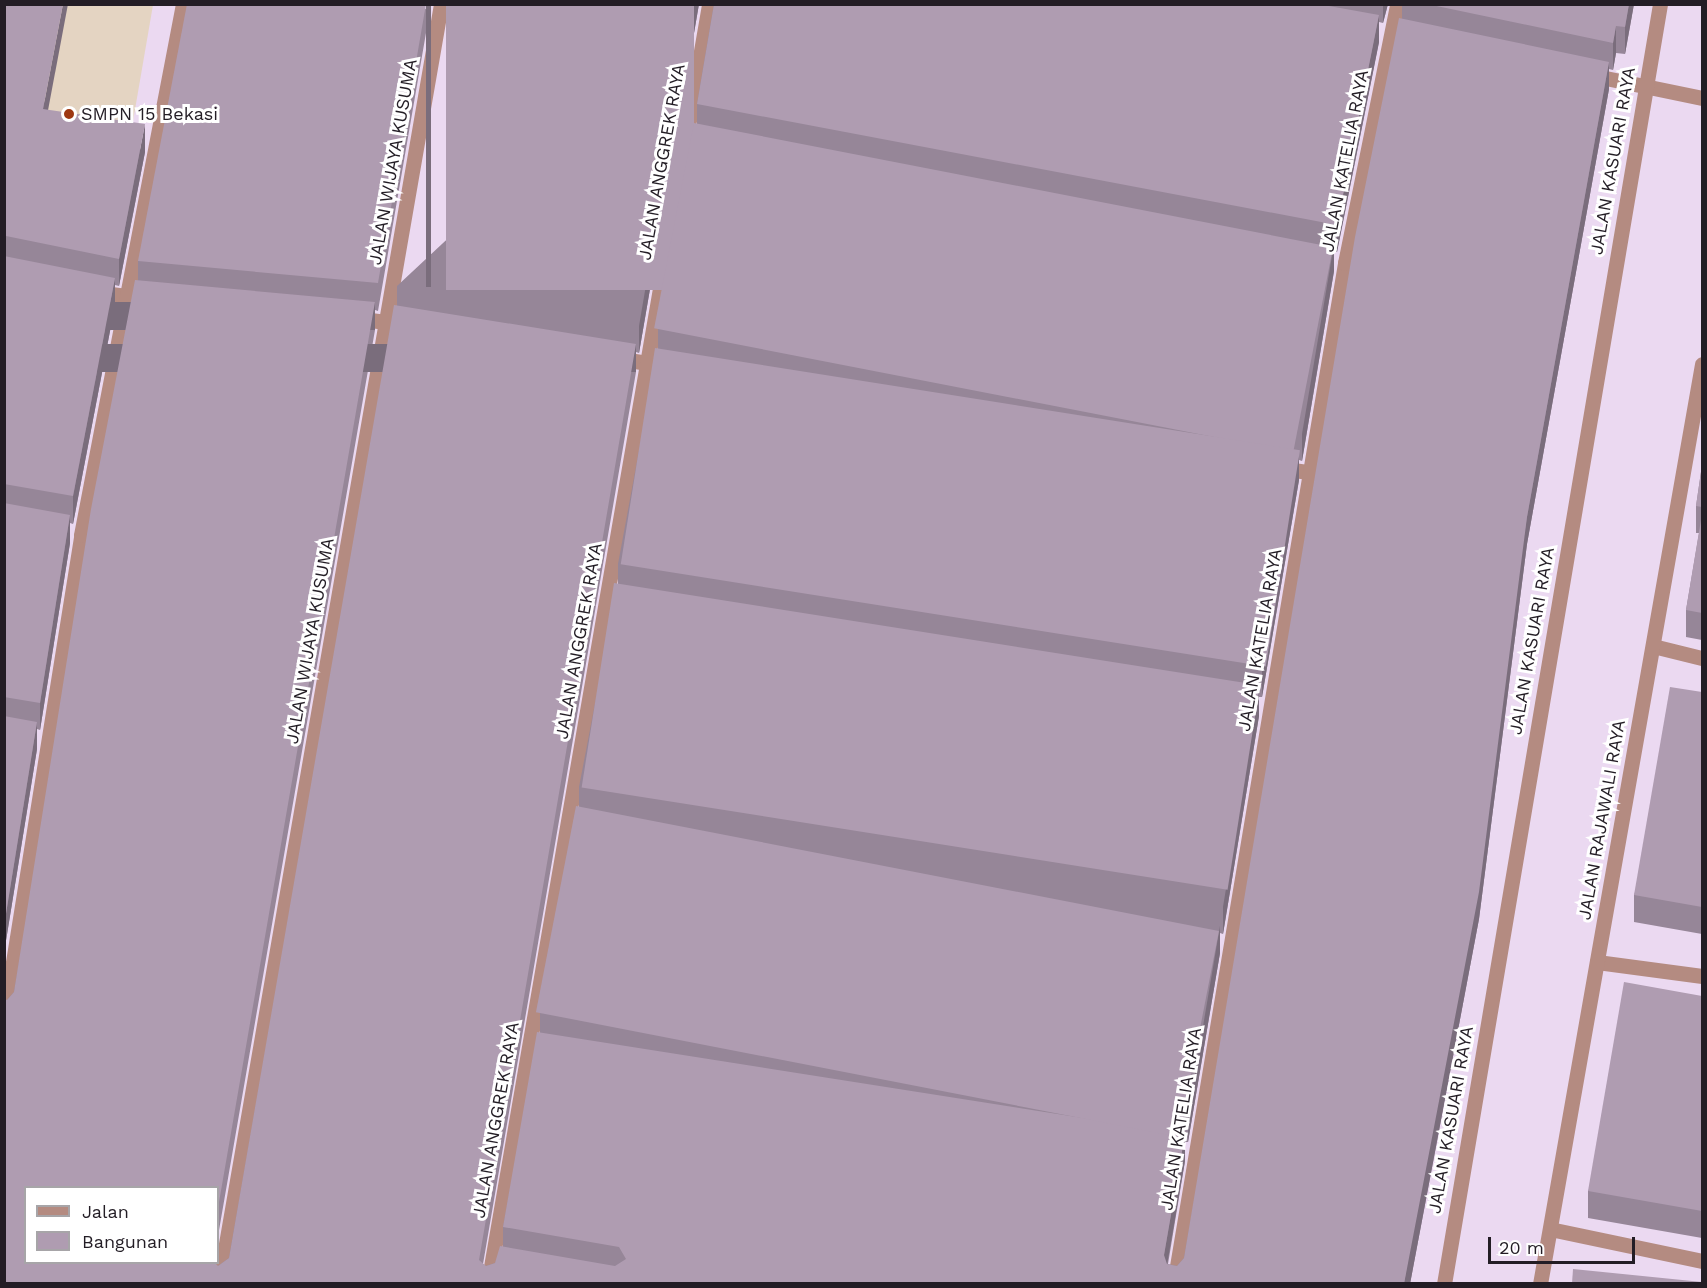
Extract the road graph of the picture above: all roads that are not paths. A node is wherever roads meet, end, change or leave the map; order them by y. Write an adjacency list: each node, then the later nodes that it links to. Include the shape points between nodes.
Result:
1 (183, 4): 10 (street)
2 (441, 4): 13 (street, JALAN WIJAYA KUSUMA)
3 (709, 4): 16 (street, JALAN ANGGREK RAYA, via 692,140)
4 (1397, 4): 20 (street, JALAN KATELIA RAYA, via 1339,262)
5 (1660, 4): 7 (street, JALAN KASUARI RAYA)
6 (1576, 72): 7 (street)
7 (1645, 86): 8 (street); 34 (street, JALAN KASUARI RAYA)
8 (1702, 98)
9 (80, 288): 10 (street)
10 (124, 297): 11 (street); 22 (street)
11 (171, 302)
12 (337, 316): 13 (street)
13 (385, 321): 14 (street); 31 (street, JALAN WIJAYA KUSUMA)
14 (430, 328)
15 (601, 356): 16 (street)
16 (647, 363): 17 (street); 32 (street, JALAN ANGGREK RAYA, via 612,600 497,1263)
17 (694, 371)
18 (1702, 372): 23 (street, JALAN RAJAWALI RAYA)
19 (1262, 465): 20 (street)
20 (1309, 472): 33 (street, JALAN KATELIA RAYA, via 1262,707 1189,1152)
21 (59, 531): 22 (street)
22 (81, 535): 26 (street, via 41,740)
23 (1653, 646): 24 (street); 25 (street, JALAN RAJAWALI RAYA)
24 (1702, 658)
25 (1597, 962): 27 (street); 29 (street, JALAN RAJAWALI RAYA)
26 (10, 963): 28 (street)
27 (1702, 976)
28 (4, 1018)
29 (1550, 1229): 30 (street); 35 (street, JALAN RAJAWALI RAYA)
30 (1702, 1261)
31 (219, 1284)
32 (488, 1284)
33 (1174, 1284)
34 (1444, 1284)
35 (1540, 1284)

